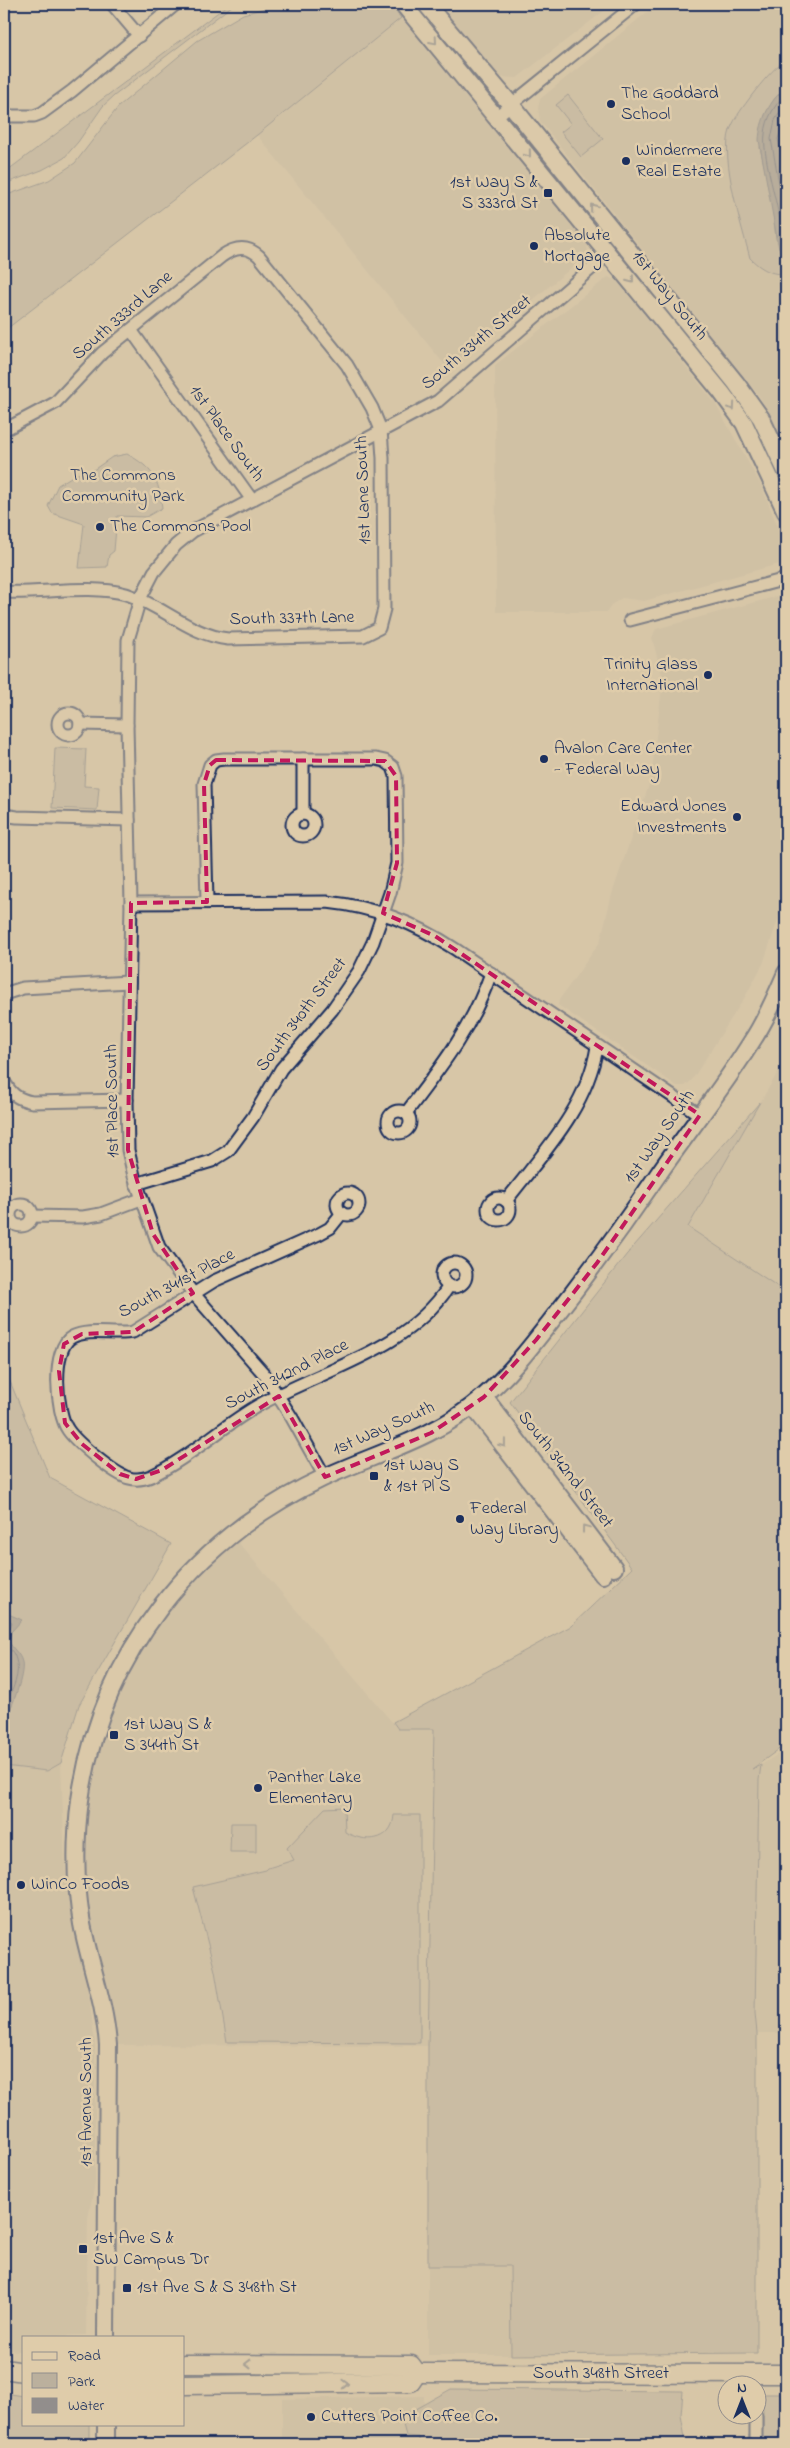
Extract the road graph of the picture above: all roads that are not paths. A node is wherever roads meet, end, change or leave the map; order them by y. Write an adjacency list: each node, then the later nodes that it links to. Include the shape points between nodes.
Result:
1 (112, 4): 6 (street)
2 (176, 4): 6 (street)
3 (402, 4): 9 (main road, 1st Way South, one-way to 9)
4 (426, 4): 7 (main road, 1st Way South)
5 (636, 4): 7 (street)
6 (139, 36): 8 (street, via 42,113)
7 (512, 106): 9 (street); 15 (main road, 1st Way South, one-way to 7, via 760,418 736,383)
8 (4, 116)
9 (497, 116): 11 (main road, 1st Way South, one-way to 11)
10 (244, 248): 12 (street, South 333rd Lane, via 222,256); 14 (street, 1st Lane South, via 259,256 347,365)
11 (608, 254): 14 (street, South 334th Street, via 438,401); 17 (main road, 1st Way South, one-way to 17, via 744,423)
12 (131, 330): 13 (street, South 333rd Lane, via 94,361 55,403); 16 (street, 1st Place South)
13 (4, 430)
14 (381, 430): 16 (street, South 334th Street); 22 (street, 1st Lane South, via 384,592)
15 (786, 471)
16 (252, 500): 20 (street, 1st Place South, via 210,520 176,545 154,572)
17 (786, 512)
18 (786, 578): 21 (street)
19 (4, 592): 20 (street, South 337th Lane, via 105,591)
20 (140, 600): 22 (street, South 337th Lane, via 218,638 348,637 367,635); 24 (street, 1st Place South, via 128,640)
21 (630, 620)
22 (379, 628)
23 (80, 724): 24 (street)
24 (126, 725): 28 (street, 1st Place South)
25 (303, 759): 26 (street); 29 (street, via 239,758 216,760 210,765 204,784); 31 (street, South 340th Street, via 376,759 393,767 396,776 397,863)
26 (303, 814)
27 (4, 815): 28 (street)
28 (129, 820): 30 (street, 1st Place South)
29 (208, 902): 30 (street); 31 (street, via 327,902)
30 (131, 903): 34 (street, 1st Place South)
31 (383, 913): 32 (street, via 421,928); 41 (street, South 340th Street, via 352,983 281,1068 235,1144 212,1161)
32 (490, 973): 36 (street); 39 (street, via 468,1026)
33 (786, 973): 40 (main road, 1st Way South, via 752,1042)
34 (129, 982): 35 (street, via 23,988); 38 (street, 1st Place South)
35 (4, 994)
36 (597, 1047): 40 (street); 43 (street, via 591,1077 570,1118)
37 (4, 1080): 38 (street, via 8,1090 18,1099 32,1102)
38 (127, 1100): 41 (street, 1st Place South, via 128,1150)
39 (406, 1113)
40 (700, 1115): 49 (main road, 1st Way South, via 597,1263 536,1340)
41 (136, 1184): 42 (street, 1st Place South)
42 (141, 1199): 45 (street, via 83,1217); 47 (street, 1st Place South, via 159,1247)
43 (506, 1201)
44 (342, 1213): 47 (street, South 341st Place, via 330,1228 302,1244)
45 (32, 1216)
46 (449, 1286): 48 (street, South 342nd Place, via 420,1318 386,1343)
47 (193, 1292): 48 (street, 1st Place South, via 250,1356); 50 (street, South 341st Place, via 133,1332 82,1334 64,1344 59,1356 60,1408 68,1430)
48 (279, 1396): 50 (street, South 342nd Place, via 236,1419 162,1470 145,1478 132,1479 120,1474); 51 (street, 1st Place South)
49 (478, 1402): 51 (main road, 1st Way South, via 424,1436); 52 (main road, South 342nd Street)
50 (82, 1444)
51 (325, 1477): 53 (main road, 1st Way South, via 288,1496 231,1534 183,1579 144,1629 115,1685 89,1756 80,1800)
52 (608, 1572)
53 (77, 1870): 54 (main road, 1st Avenue South, via 83,1927 105,2013 108,2045)
54 (106, 2336)
55 (185, 2364): 58 (main road, South 348th Street, one-way to 55, via 411,2365)
56 (4, 2370): 57 (main road)
57 (22, 2372)
58 (417, 2373): 61 (main road, South 348th Street); 62 (main road, South 348th Street, one-way to 58, via 411,2382)
59 (786, 2374): 60 (main road, South 348th Street)
60 (768, 2378)
61 (718, 2379)
62 (185, 2385)
63 (106, 2426): 65 (main road)
64 (756, 2426): 66 (street)
65 (106, 2444)
66 (756, 2444)

